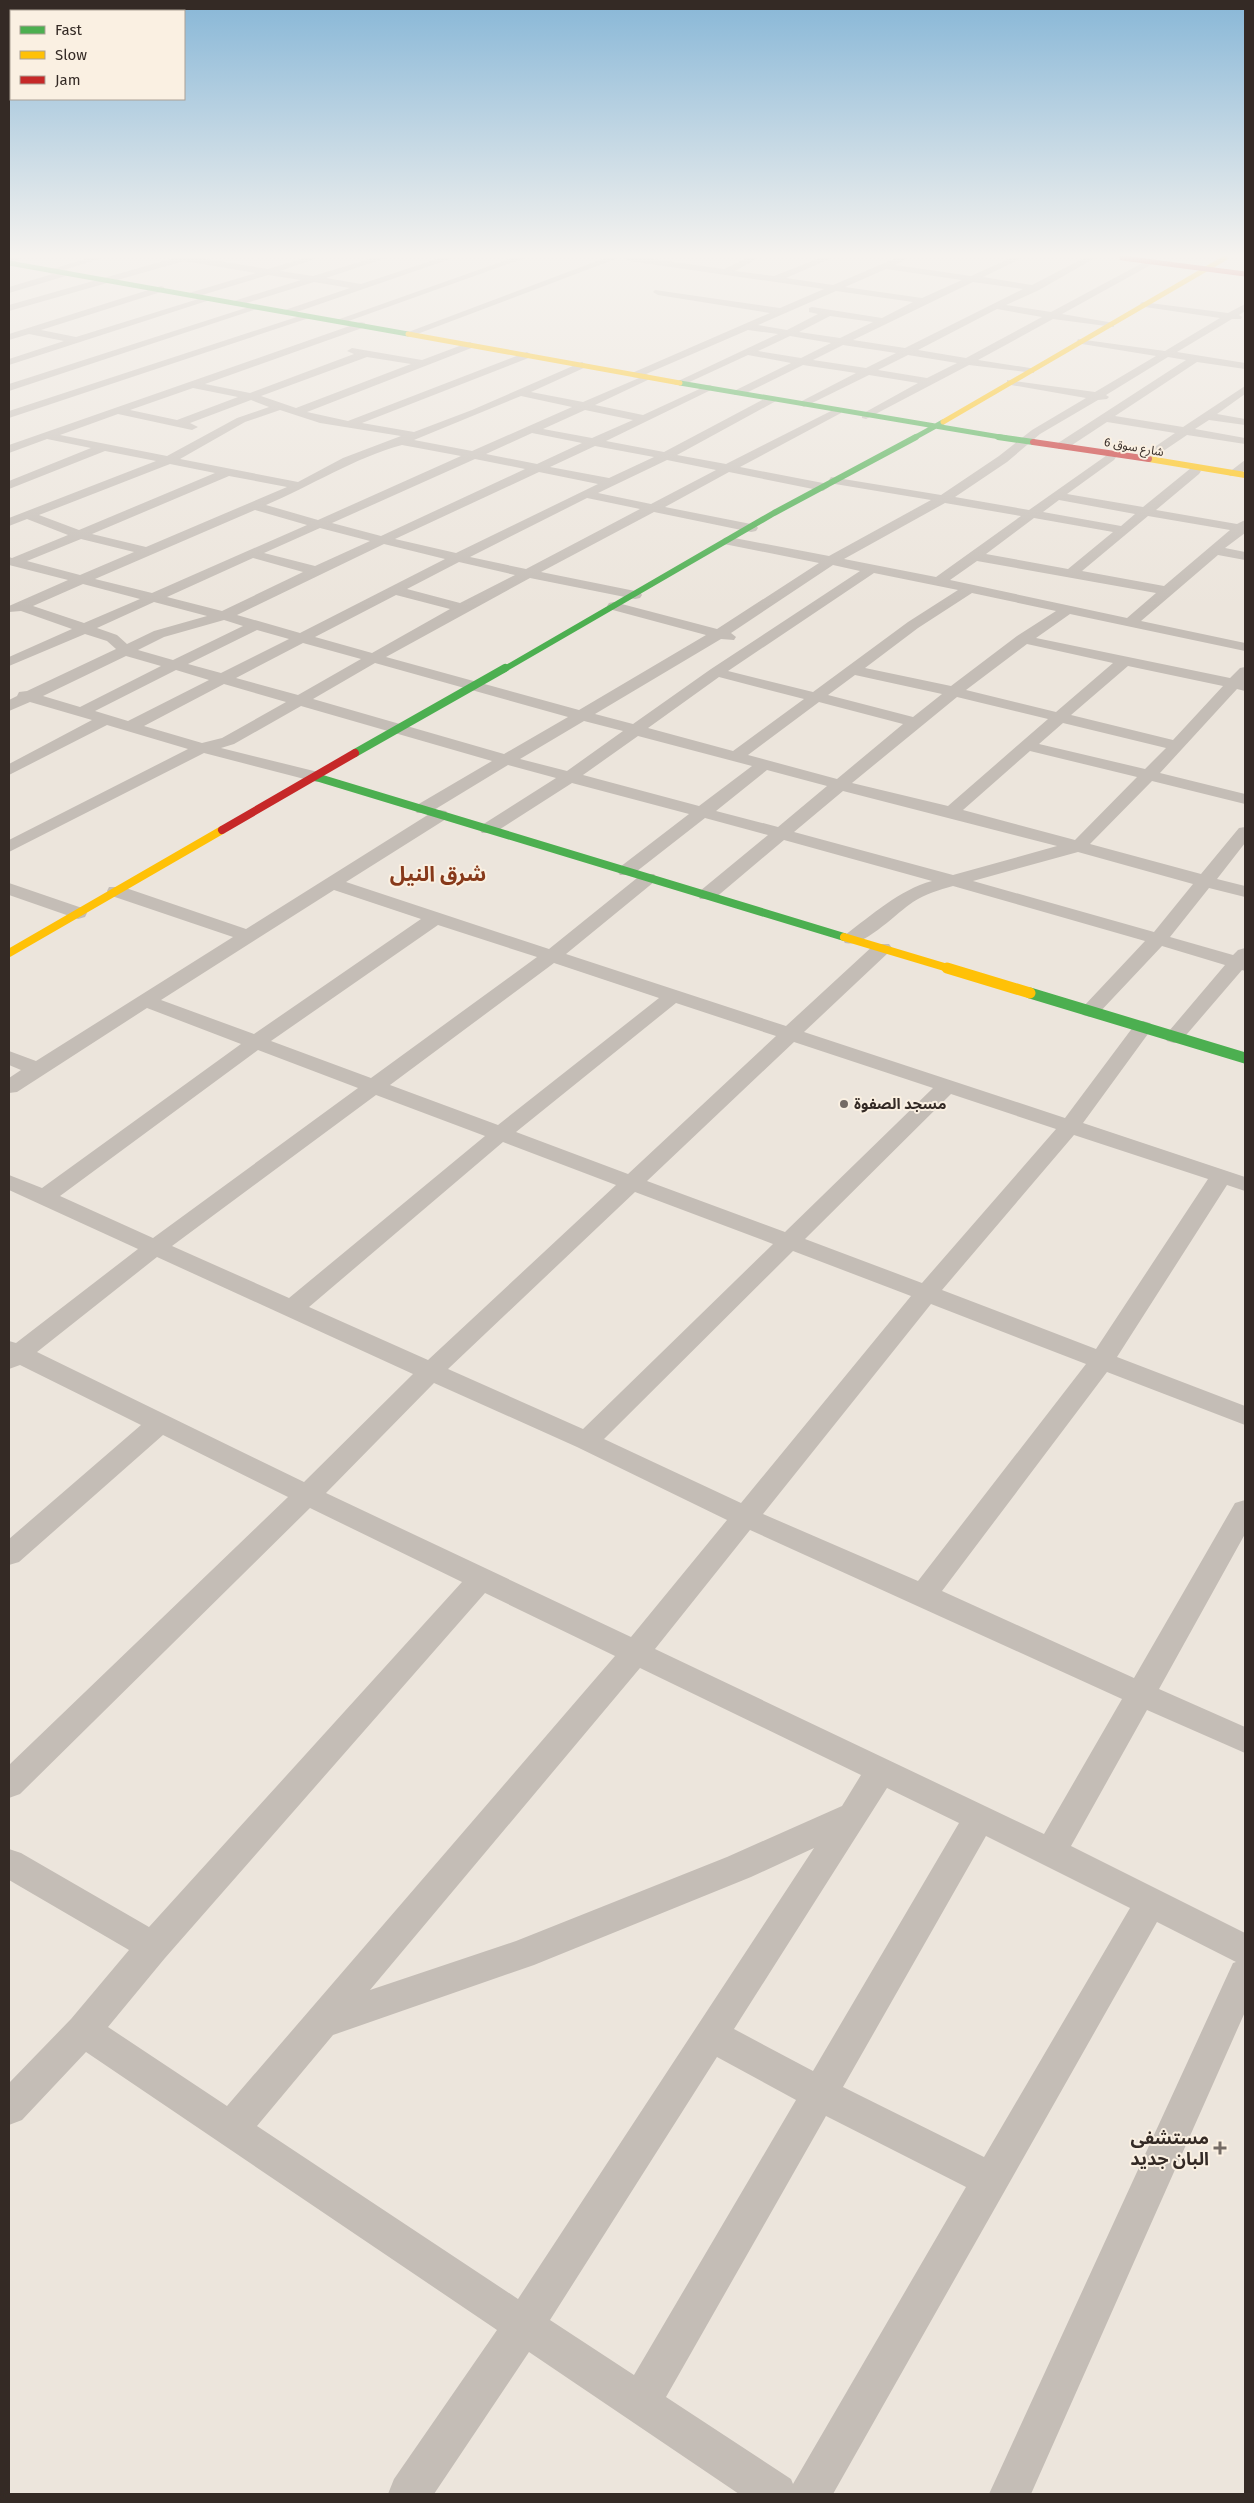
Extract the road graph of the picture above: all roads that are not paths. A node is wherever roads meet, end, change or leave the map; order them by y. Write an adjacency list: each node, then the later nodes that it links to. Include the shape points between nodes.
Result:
1 (49, 375): 18 (street)
2 (131, 375): 27 (street)
3 (223, 375): 22 (street)
4 (307, 375): 31 (street)
5 (393, 375): 25 (street)
6 (476, 375): 36 (street)
7 (561, 375): 29 (street)
8 (635, 375): 17 (street)
9 (695, 375): 19 (street)
10 (774, 375): 30 (street)
11 (862, 375): 41 (street)
12 (879, 375): 20 (street)
13 (943, 375): 20 (street)
14 (1023, 375): 21 (street)
15 (1133, 375): 33 (street)
16 (1170, 375): 37 (street)
17 (642, 376): 19 (street); 44 (street)
18 (33, 380): 23 (street); 27 (street)
19 (679, 382): 24 (street)
20 (929, 382): 53 (street)
21 (1011, 382): 33 (street); 60 (street)
22 (195, 385): 31 (street); 34 (street)
23 (9, 388)
24 (710, 388): 30 (street); 55 (street)
25 (356, 389): 28 (street); 48 (street)
26 (1245, 389): 54 (street)
27 (86, 390): 38 (street); 51 (street)
28 (374, 392)
29 (521, 393): 44 (street); 50 (street)
30 (738, 393): 35 (street)
31 (249, 396): 43 (street); 46 (street)
32 (393, 396): 36 (street)
33 (1097, 396): 37 (street); 66 (street)
34 (158, 398): 38 (street); 39 (street)
35 (772, 398): 41 (street); 74 (street)
36 (412, 400): 40 (street); 59 (street)
37 (1130, 401): 56 (street)
38 (146, 402): 47 (street)
39 (177, 402)
40 (430, 403)
41 (804, 404): 49 (street)
42 (196, 406): 46 (street)
43 (282, 406): 48 (street); 52 (street)
44 (583, 407): 55 (street); 61 (street)
45 (457, 408): 50 (street)
46 (216, 410): 52 (street); 58 (street)
47 (117, 411): 58 (street); 64 (street)
48 (298, 411): 59 (street, via 320,420)
49 (837, 411): 53 (street); 80 (street)
50 (476, 412): 65 (street)
51 (9, 415)
52 (251, 416): 63 (street)
53 (866, 416): 60 (street)
54 (1207, 416): 57 (street); 62 (street)
55 (641, 418): 69 (street)
56 (1104, 418): 62 (street); 71 (street)
57 (1245, 422)
58 (177, 424): 63 (street)
59 (348, 424): 65 (street)
60 (934, 427): 66 (street); 88 (street)
61 (532, 430): 69 (street); 73 (street)
62 (1185, 431): 68 (street); 76 (street)
63 (217, 432): 77 (street)
64 (44, 435): 70 (street); 72 (street)
65 (416, 435): 67 (street)
66 (1025, 440): 71 (street); 97 (street, via 1003,459)
67 (402, 441): 73 (street); 93 (street, via 347,461)
68 (1245, 441)
69 (592, 442): 74 (street); 81 (street)
70 (106, 446): 77 (street); 82 (street)
71 (1067, 447): 75 (street, شارع سوق 6); 76 (street, شارع سوق 6)
72 (9, 449)
73 (472, 457): 81 (street); 104 (street)
74 (664, 457): 80 (street); 90 (street)
75 (1110, 457): 84 (street, شارع سوق 6); 96 (street)
76 (1147, 458): 85 (street, شارع سوق 6)
77 (169, 460): 83 (street); 92 (street)
78 (17, 462): 82 (street)
79 (1245, 464): 85 (street)
80 (730, 467): 94 (street); 99 (street)
81 (537, 469): 90 (street); 109 (street)
82 (50, 470): 86 (street); 91 (street)
83 (227, 472): 93 (street); 108 (street)
84 (1196, 472): 89 (street, شارع سوق 6); 100 (street)
85 (1240, 474)
86 (68, 475)
87 (87, 480): 92 (street)
88 (835, 480): 94 (street); 97 (street)
89 (1245, 480)
90 (609, 482): 95 (street)
91 (9, 485)
92 (106, 485): 102 (street)
93 (300, 486): 98 (street)
94 (823, 487): 106 (street)
95 (584, 494): 99 (street); 116 (street)
96 (1056, 496): 100 (street); 101 (street)
97 (943, 499): 101 (street); 118 (street)
98 (254, 506): 104 (street); 112 (street)
99 (654, 509): 106 (street); 121 (street)
100 (1146, 512): 105 (street); 107 (street)
101 (1032, 513): 107 (street); 114 (street)
102 (27, 515): 103 (street); 108 (street)
103 (9, 522)
104 (317, 524): 109 (street); 113 (street)
105 (1244, 527): 111 (street)
106 (751, 528): 110 (street)
107 (1124, 530): 122 (street)
108 (78, 534): 112 (street); 117 (street)
109 (383, 539): 116 (street); 120 (street)
110 (729, 541): 118 (street); 128 (street)
111 (1215, 550): 115 (street); 127 (street)
112 (145, 551): 123 (street)
113 (252, 554): 120 (street); 129 (street)
114 (974, 556): 122 (street); 124 (street)
115 (1245, 556)
116 (456, 558): 121 (street); 126 (street)
117 (11, 561): 123 (street)
118 (831, 562): 119 (street); 138 (street)
119 (872, 569): 124 (street); 142 (street)
120 (316, 570): 134 (street)
121 (529, 574): 128 (street); 132 (street)
122 (1070, 574): 127 (street)
123 (81, 579): 129 (street); 131 (street)
124 (939, 582): 125 (street)
125 (970, 589): 133 (street); 149 (street, via 913,625)
126 (393, 590): 132 (street); 140 (street)
127 (1168, 591): 135 (street)
128 (635, 595): 130 (street)
129 (152, 598): 134 (street); 137 (street)
130 (614, 606): 138 (street); 153 (street)
131 (14, 608): 137 (street)
132 (462, 608): 145 (street)
133 (1067, 610): 135 (street); 141 (street)
134 (224, 616): 136 (street); 144 (street, via 159,634)
135 (1130, 623): 143 (street)
136 (256, 625): 140 (street); 148 (street)
137 (84, 628): 144 (street, via 112,638); 147 (street)
138 (719, 634): 142 (street); 161 (street)
139 (1245, 634): 143 (street)
140 (299, 638): 145 (street); 151 (street)
141 (1022, 639): 146 (street); 155 (street)
142 (757, 644): 150 (street)
143 (1240, 646)
144 (126, 650): 148 (street); 157 (street)
145 (371, 658): 153 (street); 158 (street)
146 (1124, 661): 152 (street); 162 (street)
147 (9, 662)
148 (177, 665): 151 (street); 160 (street)
149 (852, 670): 155 (street); 156 (street)
150 (716, 672): 156 (street); 167 (street)
151 (227, 678): 158 (street); 165 (street)
152 (1241, 680): 169 (street)
153 (472, 686): 161 (street); 166 (street)
154 (9, 690): 157 (street)
155 (954, 692): 162 (street); 164 (street)
156 (815, 696): 164 (street); 171 (street)
157 (31, 697): 159 (street); 160 (street)
158 (300, 700): 166 (street); 170 (street, via 228,741)
159 (9, 706)
160 (81, 712): 163 (street)
161 (584, 715): 167 (street); 172 (street)
162 (1061, 718): 168 (street); 169 (street)
163 (106, 719): 165 (street); 174 (street)
164 (915, 722): 178 (street)
165 (131, 726): 170 (street)
166 (400, 728): 172 (street); 176 (street)
167 (636, 729): 171 (street); 177 (street)
168 (1029, 746): 175 (street); 181 (street)
169 (1177, 746): 175 (street)
170 (202, 748): 176 (street); 187 (street)
171 (734, 757): 173 (street)
172 (505, 759): 177 (street); 180 (street)
173 (764, 764): 178 (street); 182 (street)
174 (9, 770)
175 (1148, 775): 179 (street); 186 (street)
176 (316, 777): 180 (street); 194 (street)
177 (570, 777): 182 (street); 183 (street)
178 (841, 785): 181 (street); 185 (street)
179 (1245, 799)
180 (432, 812): 183 (street); 192 (street)
181 (951, 812): 186 (street)
182 (702, 813): 185 (street); 188 (street)
183 (488, 829): 188 (street)
184 (1245, 832): 191 (street)
185 (781, 835): 190 (street); 196 (street)
186 (1079, 846): 190 (street); 191 (street)
187 (9, 847)
188 (626, 871): 189 (street)
189 (648, 878): 196 (street); 204 (street)
190 (952, 881): 200 (street, via 916,892); 201 (street)
191 (1204, 881): 195 (street); 201 (street)
192 (330, 883): 198 (street); 199 (street)
193 (9, 889): 197 (street)
194 (116, 891): 197 (street); 199 (street)
195 (1245, 892)
196 (707, 895): 200 (street)
197 (78, 913): 203 (street)
198 (435, 918): 204 (street); 212 (street)
199 (246, 935): 207 (street)
200 (852, 939): 202 (street)
201 (1157, 940): 205 (street); 208 (street)
202 (882, 948): 208 (street); 210 (street)
203 (9, 953)
204 (550, 957): 206 (street); 216 (street)
205 (1243, 961): 211 (street)
206 (673, 996): 210 (street); 220 (street)
207 (146, 1001): 212 (street); 215 (street)
208 (1090, 1011): 209 (street)
209 (1143, 1027): 211 (street); 219 (street)
210 (790, 1033): 217 (street); 223 (street)
211 (1174, 1036): 214 (street)
212 (256, 1042): 216 (street); 225 (street)
213 (9, 1058): 215 (street)
214 (1245, 1058)
215 (37, 1069): 218 (street)
216 (374, 1086): 220 (street); 227 (street)
217 (947, 1086): 219 (street); 226 (street)
218 (9, 1087)
219 (1069, 1127): 221 (street); 228 (street)
220 (500, 1134): 223 (street); 229 (street)
221 (1221, 1177): 224 (street); 231 (street)
222 (9, 1182): 225 (street)
223 (633, 1183): 226 (street); 232 (street)
224 (1245, 1184)
225 (45, 1197): 227 (street)
226 (788, 1241): 228 (street); 235 (street)
227 (155, 1247): 229 (street); 230 (street)
228 (926, 1293): 231 (street); 238 (street)
229 (293, 1308): 232 (street)
230 (12, 1355): 234 (street)
231 (1101, 1362): 233 (street); 241 (street)
232 (430, 1372): 235 (street); 236 (street)
233 (1245, 1416)
234 (160, 1423): 236 (street); 239 (street)
235 (586, 1441): 238 (street)
236 (307, 1495): 240 (street); 246 (street)
237 (1245, 1510): 243 (street)
238 (745, 1518): 241 (street); 242 (street)
239 (9, 1555)
240 (482, 1578): 242 (street); 252 (street)
241 (923, 1595): 243 (street)
242 (636, 1652): 245 (street); 255 (street)
243 (1140, 1695): 244 (street); 249 (street)
244 (1245, 1741)
245 (882, 1770): 247 (street); 248 (street)
246 (9, 1785)
247 (853, 1815): 255 (street, via 739,1867 531,1950); 257 (street)
248 (979, 1818): 249 (street); 258 (street)
249 (1051, 1852): 251 (street)
250 (9, 1863): 252 (street)
251 (1151, 1902): 253 (street); 261 (street)
252 (153, 1947): 256 (street)
253 (1245, 1950)
254 (1245, 1974): 267 (street)
255 (322, 2022): 260 (street)
256 (83, 2030): 259 (street); 260 (street)
257 (711, 2035): 258 (street); 262 (street)
258 (818, 2093): 261 (street); 263 (street)
259 (9, 2108)
260 (231, 2130): 262 (street)
261 (992, 2180): 266 (street)
262 (524, 2325): 263 (street); 264 (street)
263 (640, 2403): 265 (street)
264 (409, 2494)
265 (776, 2494)
266 (810, 2494)
267 (1010, 2494)

